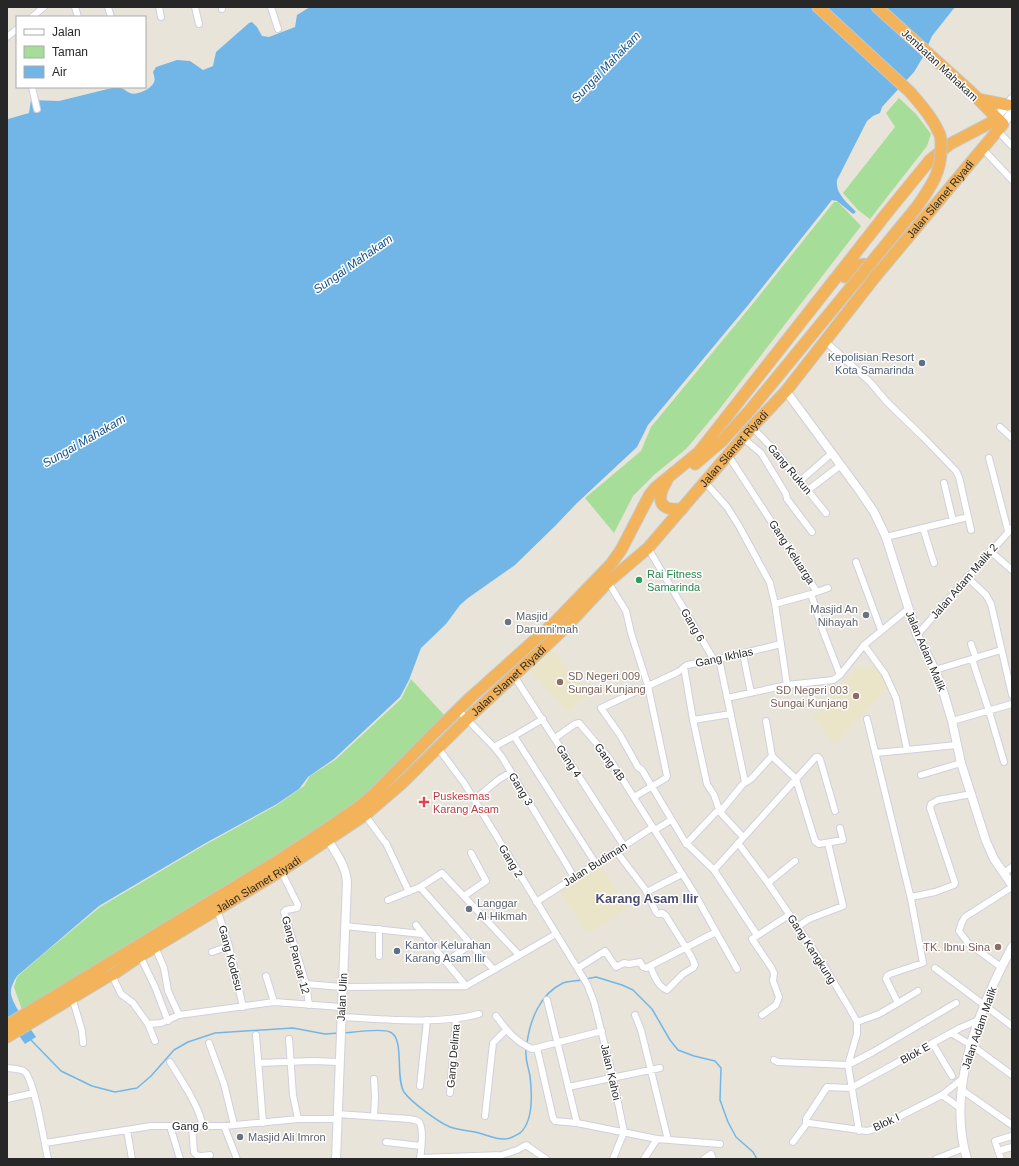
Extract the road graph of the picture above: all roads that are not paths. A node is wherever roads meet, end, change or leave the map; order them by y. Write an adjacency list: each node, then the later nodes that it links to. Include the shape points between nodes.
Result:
1 (159, 7): 8 (street)
2 (195, 7): 9 (street)
3 (271, 7): 10 (street)
4 (818, 7): 33 (highway, Jalan Slamet Riyadi, bridge, via 910,92 931,118 940,136 941,154 938,169 932,184 911,214 722,441 688,469)
5 (877, 7): 14 (highway, Jembatan Mahakam)
6 (42, 8): 7 (street)
7 (33, 16)
8 (161, 17)
9 (199, 24)
10 (278, 29)
11 (16, 31): 12 (street)
12 (7, 37)
13 (32, 88): 16 (street)
14 (978, 99): 15 (highway); 17 (highway, Jembatan Mahakam)
15 (1011, 105): 17 (street, Jalan Slamet Riyadi)
16 (37, 109)
17 (999, 124): 18 (street); 19 (highway, Jalan Slamet Riyadi); 22 (highway, Jalan Slamet Riyadi, via 990,123 950,144 930,160)
18 (1012, 146)
19 (982, 148): 20 (street); 21 (highway, Jalan Slamet Riyadi)
20 (1012, 180)
21 (875, 277): 22 (highway, via 868,265 854,267 806,324); 23 (highway, Jalan Slamet Riyadi)
22 (792, 333): 33 (highway, Jalan Slamet Riyadi, via 700,452)
23 (825, 341): 24 (highway, Jalan Slamet Riyadi); 40 (street, via 870,382 956,471)
24 (786, 391): 26 (highway, Jalan Slamet Riyadi); 29 (street, Jalan Adam Malik)
25 (1000, 426): 28 (street)
26 (752, 427): 27 (highway, Jalan Slamet Riyadi); 34 (street, Gang Rukun)
27 (742, 438): 30 (highway, Jalan Slamet Riyadi); 45 (street, via 761,453 787,499)
28 (1012, 438)
29 (832, 453): 32 (street, Jalan Adam Malik); 34 (street)
30 (728, 455): 35 (highway, Jalan Slamet Riyadi); 55 (street, Gang Keluarga)
31 (989, 458): 43 (street)
32 (840, 465): 37 (street); 46 (street, Jalan Adam Malik, via 874,512)
33 (668, 477): 38 (highway, via 660,497 662,505 672,510); 76 (highway, Jalan Slamet Riyadi, via 649,496 611,564 556,622)
34 (800, 481): 37 (street, Gang Rukun)
35 (705, 482): 38 (highway, Jalan Slamet Riyadi); 57 (street, via 727,507 739,526 770,583)
36 (944, 483): 41 (street)
37 (808, 490): 39 (street, Gang Rukun)
38 (682, 509): 47 (highway, Jalan Slamet Riyadi)
39 (826, 513)
40 (968, 517): 41 (street); 44 (street)
41 (953, 520): 42 (street)
42 (924, 528): 46 (street); 50 (street)
43 (1010, 529): 48 (street, Jalan Adam Malik 2)
44 (971, 530)
45 (812, 532)
46 (886, 537): 58 (street, Jalan Adam Malik)
47 (648, 548): 53 (highway, Jalan Slamet Riyadi); 67 (street, Gang 6)
48 (990, 551): 51 (street); 52 (street, Jalan Adam Malik 2)
49 (856, 562): 59 (street)
50 (934, 563)
51 (1012, 570)
52 (967, 577): 60 (street, Jalan Adam Malik 2); 64 (street, via 991,604)
53 (608, 582): 71 (highway, Jalan Slamet Riyadi, via 563,630); 73 (street, via 626,611)
54 (828, 588): 55 (street)
55 (817, 592): 56 (street, Gang Keluarga)
56 (811, 594): 57 (street); 70 (street, Gang Keluarga)
57 (775, 604): 61 (street)
58 (908, 609): 59 (street); 60 (street, Jalan Adam Malik)
59 (881, 630): 63 (street)
60 (917, 635): 69 (street, Jalan Adam Malik)
61 (782, 644): 65 (street, Gang Ikhlas); 72 (street)
62 (971, 644): 66 (street)
63 (864, 645): 70 (street); 94 (street, via 885,674 896,698)
64 (1001, 650): 66 (street); 75 (street)
65 (743, 654): 67 (street, Gang Ikhlas); 74 (street)
66 (974, 658): 69 (street); 81 (street)
67 (717, 660): 68 (street, Gang Ikhlas); 77 (street, Gang 6)
68 (684, 667): 73 (street, Gang Ikhlas); 86 (street)
69 (935, 670): 88 (street, Jalan Adam Malik)
70 (840, 675): 72 (street, via 833,680)
71 (514, 676): 79 (highway, Jalan Slamet Riyadi); 83 (street, Gang 4)
72 (787, 685): 74 (street)
73 (648, 686): 103 (street, via 667,776); 103 (street, Gang Ikhlas, via 601,708)
74 (751, 693): 77 (street)
75 (1012, 695)
76 (470, 698): 79 (highway); 80 (highway, Jalan Slamet Riyadi)
77 (727, 698): 82 (street, Gang 6)
78 (1012, 704): 81 (street)
79 (478, 709): 85 (highway, Jalan Slamet Riyadi)
80 (458, 710): 85 (street, Gang 3); 129 (highway, Jalan Slamet Riyadi, via 360,806)
81 (989, 711): 88 (street); 97 (street)
82 (731, 714): 86 (street); 102 (street, Gang 6)
83 (542, 719): 89 (street); 90 (street, Gang 4)
84 (867, 719): 95 (street)
85 (466, 720): 92 (street, Gang 3); 93 (highway, Jalan Slamet Riyadi)
86 (693, 720): 107 (street, via 707,784)
87 (766, 721): 96 (street)
88 (952, 721): 91 (street, Jalan Adam Malik)
89 (514, 736): 92 (street); 122 (street)
90 (554, 738): 105 (street, Gang 4B, via 575,724 582,725 609,758); 118 (street, Gang 4)
91 (957, 745): 94 (street); 98 (street, Jalan Adam Malik)
92 (494, 747): 99 (street, Gang 3)
93 (438, 748): 106 (street, Gang 2); 109 (highway, Jalan Slamet Riyadi)
94 (907, 750): 95 (street)
95 (876, 753): 136 (street)
96 (772, 756): 101 (street); 102 (street, via 751,780)
97 (1004, 762)
98 (961, 763): 100 (street); 104 (street, Jalan Adam Malik)
99 (511, 772): 106 (street); 128 (street, Gang 3)
100 (920, 775)
101 (796, 779): 108 (street, via 818,757); 113 (street); 116 (street, via 815,841 819,844)
102 (745, 782): 107 (street)
103 (651, 786): 105 (street); 110 (street)
104 (972, 794): 126 (street, Jalan Adam Malik, via 990,851); 136 (street, via 938,800 931,804 930,808 954,885)
105 (634, 796): 112 (street, Gang 4B)
106 (474, 800): 138 (street, Gang 2)
107 (720, 810): 113 (street); 117 (street)
108 (835, 811)
109 (365, 815): 114 (highway, Jalan Slamet Riyadi); 133 (street, via 386,843)
110 (671, 820): 112 (street, Jalan Budiman); 117 (street)
111 (840, 828): 116 (street, via 843,840)
112 (654, 829): 118 (street, Jalan Budiman); 127 (street, Gang 4B)
113 (743, 837): 115 (street)
114 (328, 840): 125 (highway, Jalan Slamet Riyadi); 142 (street, Jalan Ulin, via 346,873)
115 (738, 843): 124 (street); 130 (street, Gang Kangkung)
116 (828, 843): 143 (street, via 843,906 809,919)
117 (686, 844): 124 (street)
118 (624, 846): 119 (street, Jalan Budiman)
119 (616, 851): 122 (street, Jalan Budiman); 134 (street)
120 (471, 853): 135 (street, via 486,880)
121 (795, 861): 130 (street)
122 (596, 864): 128 (street, Jalan Budiman)
123 (1012, 867): 126 (street)
124 (714, 870): 148 (street)
125 (281, 871): 129 (highway, Jalan Slamet Riyadi); 167 (street, Gang Pancar 12, via 298,905 297,908 284,912)
126 (1004, 873): 131 (street, Jalan Adam Malik)
127 (682, 874): 134 (street); 145 (street, Gang 4B)
128 (574, 876): 138 (street, Jalan Budiman)
129 (258, 878): 139 (highway, Jalan Slamet Riyadi); 182 (highway, Jalan Slamet Riyadi)
130 (768, 883): 140 (street, Gang Kangkung)
131 (1012, 886): 160 (street, via 965,917 959,931 968,943)
132 (420, 887): 133 (street); 135 (street, via 442,873); 149 (street)
133 (409, 892): 137 (street)
134 (647, 892): 153 (street, via 656,912 666,916)
135 (464, 896): 155 (street)
136 (911, 897): 175 (street, via 923,963 887,976 886,979)
137 (388, 900)
138 (536, 902): 147 (street, Gang 2)
139 (217, 909): 150 (street, Gang Kodesu); 151 (highway, Jalan Slamet Riyadi)
140 (790, 915): 143 (street, Gang Kangkung); 148 (street)
141 (416, 925): 146 (street)
142 (345, 926): 144 (street); 170 (street, Jalan Ulin)
143 (798, 927): 192 (street, Gang Kangkung)
144 (379, 929): 146 (street); 157 (street)
145 (716, 932): 153 (street); 163 (street, Gang 4B)
146 (422, 934): 158 (street)
147 (556, 934): 155 (street); 161 (street, Gang 2)
148 (757, 934): 184 (street, via 752,939 772,967 773,981 779,997 776,1004)
149 (471, 944): 158 (street); 164 (street)
150 (229, 946): 154 (street); 179 (street, Gang Kodesu)
151 (155, 947): 156 (highway, Jalan Slamet Riyadi); 185 (street)
152 (1012, 947): 160 (street, Jalan Adam Malik)
153 (686, 948): 159 (street); 159 (street, via 695,962 695,967 683,974 669,989 664,989)
154 (212, 952)
155 (519, 955): 164 (street)
156 (140, 956): 165 (highway, Jalan Slamet Riyadi); 191 (street)
157 (379, 956)
158 (446, 962): 169 (street)
159 (650, 966): 161 (street, via 644,968 640,962 624,963 616,967 605,951)
160 (1001, 967): 178 (street, Jalan Adam Malik)
161 (578, 968): 168 (street, Gang 2)
162 (936, 968): 178 (street)
163 (737, 969)
164 (494, 970): 169 (street)
165 (112, 975): 172 (highway, Jalan Slamet Riyadi); 193 (street, via 122,994 133,1003)
166 (266, 976): 174 (street)
167 (306, 984): 170 (street); 177 (street, Gang Pancar 12)
168 (587, 984): 196 (street, Jalan Kahoi)
169 (466, 986): 170 (street)
170 (342, 988): 180 (street, Jalan Ulin)
171 (918, 991): 175 (street)
172 (72, 997): 182 (highway, Jalan Slamet Riyadi); 203 (street)
173 (547, 1000): 202 (street)
174 (274, 1002): 177 (street); 179 (street)
175 (898, 1003): 192 (street)
176 (956, 1003): 213 (street)
177 (309, 1005): 180 (street)
178 (984, 1005): 190 (street, Jalan Adam Malik); 194 (street)
179 (243, 1007): 185 (street)
180 (341, 1007): 187 (street, Jalan Ulin)
181 (479, 1014): 188 (street)
182 (34, 1015): 197 (highway, Jalan Slamet Riyadi)
183 (635, 1015): 216 (street)
184 (762, 1015)
185 (178, 1016): 191 (street)
186 (496, 1016): 195 (street)
187 (341, 1017): 189 (street); 212 (street, Jalan Ulin)
188 (456, 1018): 189 (street); 227 (street, Gang Delima)
189 (427, 1020): 222 (street)
190 (980, 1020): 198 (street, Blok E); 206 (street, Jalan Adam Malik)
191 (168, 1021): 193 (street)
192 (857, 1022): 213 (street, via 857,1034)
193 (148, 1024): 201 (street)
194 (1012, 1026)
195 (506, 1030): 207 (street, via 519,1043); 233 (street, via 492,1043)
196 (602, 1031): 202 (street); 219 (street, Jalan Kahoi)
197 (9, 1033)
198 (951, 1033): 205 (street, Blok E); 206 (street)
199 (256, 1035): 211 (street)
200 (289, 1039): 209 (street)
201 (155, 1041)
202 (558, 1042): 207 (street); 223 (street)
203 (83, 1043)
204 (208, 1043): 238 (street, via 224,1084)
205 (933, 1044): 218 (street); 224 (street, Blok E)
206 (971, 1045): 217 (street); 221 (street, Jalan Adam Malik)
207 (534, 1049): 237 (street, via 554,1120)
208 (774, 1060): 213 (street)
209 (291, 1061): 211 (street); 212 (street); 234 (street, via 293,1095)
210 (170, 1062): 242 (street, via 198,1111)
211 (258, 1062): 236 (street)
212 (339, 1062): 231 (street, Jalan Ulin)
213 (848, 1065): 224 (street)
214 (7, 1068): 226 (street, via 25,1073)
215 (660, 1068): 216 (street)
216 (652, 1069): 219 (street); 249 (street)
217 (1012, 1075)
218 (952, 1076)
219 (613, 1078): 223 (street); 246 (street, Jalan Kahoi)
220 (374, 1079): 232 (street)
221 (962, 1079): 225 (street, Jalan Adam Malik); 228 (street, Blok I)
222 (420, 1086)
223 (568, 1087): 237 (street)
224 (851, 1088): 235 (street, via 827,1087); 245 (street)
225 (962, 1090): 230 (street, Jalan Adam Malik); 239 (street)
226 (34, 1093): 229 (street); 252 (street)
227 (450, 1093)
228 (942, 1095): 230 (street); 245 (street, Blok I, via 875,1128)
229 (7, 1099)
230 (960, 1108): 256 (street, Jalan Adam Malik)
231 (337, 1116): 232 (street, Gang 6); 234 (street, Gang 6); 263 (street, Jalan Ulin)
232 (374, 1116): 254 (street, Gang 6, via 419,1122 422,1130)
233 (486, 1116)
234 (298, 1119): 236 (street, Gang 6)
235 (807, 1121): 245 (street, Blok I); 251 (street)
236 (263, 1123): 238 (street, Gang 6)
237 (577, 1124): 246 (street)
238 (234, 1125): 243 (street, Gang 6)
239 (1012, 1125)
240 (170, 1126): 241 (street, Gang 6); 244 (street, Gang 6); 261 (street)
241 (192, 1126): 242 (street, Gang 6); 258 (street, via 194,1152 198,1156)
242 (202, 1126): 243 (street, Gang 6)
243 (224, 1126): 262 (street)
244 (127, 1130): 252 (street, Gang 6); 260 (street)
245 (859, 1131)
246 (624, 1132): 248 (street); 266 (street)
247 (1012, 1136): 257 (street, via 995,1141)
248 (657, 1139): 249 (street); 267 (street)
249 (668, 1140): 253 (street)
250 (386, 1142): 254 (street)
251 (793, 1142)
252 (45, 1143): 259 (street)
253 (720, 1144)
254 (421, 1146): 264 (street)
255 (1012, 1147): 257 (street)
256 (964, 1148): 270 (street); 271 (street, Jalan Adam Malik)
257 (998, 1151): 272 (street)
258 (210, 1155)
259 (48, 1159)
260 (132, 1159)
261 (180, 1159)
262 (237, 1159)
263 (336, 1159)
264 (420, 1159): 265 (street, via 502,1155 526,1144)
265 (546, 1159)
266 (613, 1159)
267 (644, 1159)
268 (704, 1159): 269 (street, via 712,1154)
269 (713, 1159)
270 (936, 1159)
271 (967, 1159)
272 (1000, 1159)

